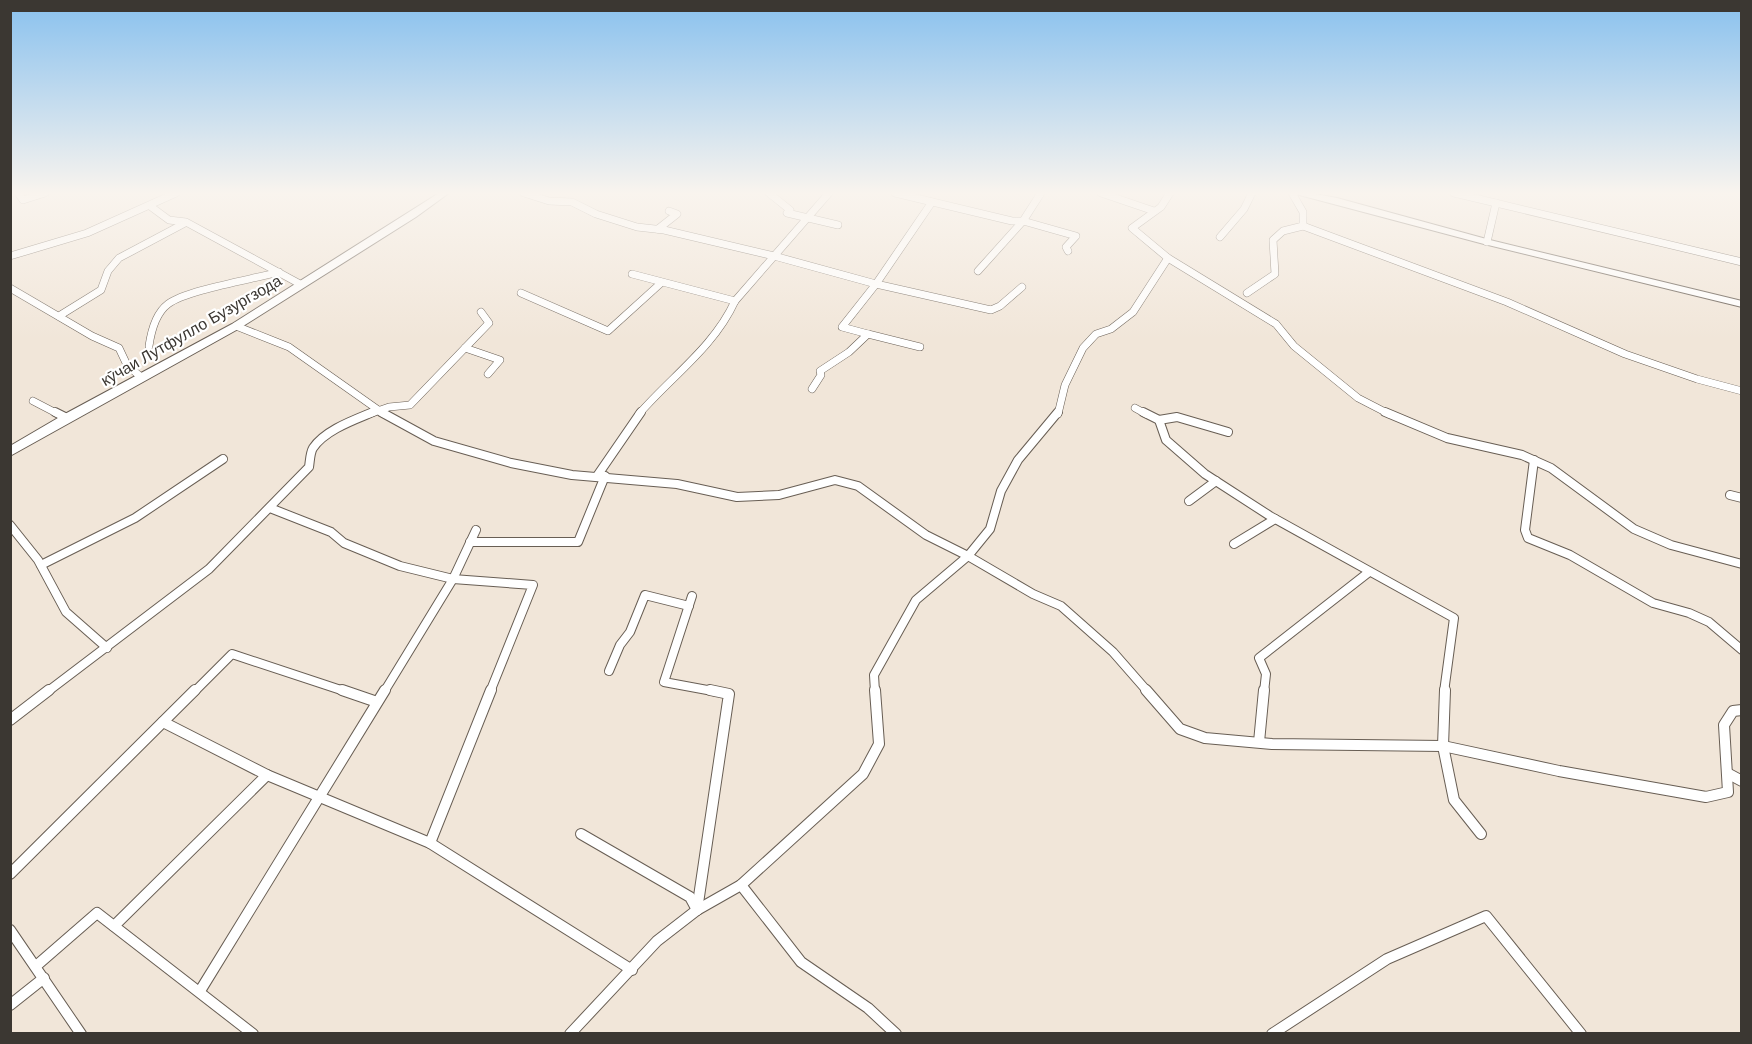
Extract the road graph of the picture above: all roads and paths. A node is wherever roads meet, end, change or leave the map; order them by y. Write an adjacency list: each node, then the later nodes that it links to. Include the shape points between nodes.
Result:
1 (57, 242): 16 (street)
2 (149, 242): 33 (street, via 119,258 108,270 101,290)
3 (223, 242): 21 (street)
4 (369, 242): 24 (main road, кӯчаи Лутфулло Бузургзода)
5 (713, 242): 17 (street)
6 (787, 242): 17 (street)
7 (905, 242): 25 (street)
8 (1004, 242): 20 (street)
9 (1071, 242): 15 (street, via 1066,247)
10 (1148, 242): 18 (street)
11 (1274, 242): 29 (street, via 1275,274)
12 (1345, 242): 42 (street, via 1507,302 1625,354)
13 (1487, 242): 31 (main road)
14 (1657, 242): 19 (street)
15 (1068, 251)
16 (10, 256)
17 (774, 256): 25 (street); 30 (street)
18 (1168, 258): 51 (street, via 1276,324 1294,346 1358,398 1447,438); 63 (street, via 1133,312 1111,329 1096,334 1083,348 1065,385 1058,414 1018,460 1001,491 990,530)
19 (1742, 262)
20 (978, 271)
21 (279, 272): 24 (street); 36 (street, via 168,304 150,333)
22 (632, 274): 23 (street)
23 (661, 283): 28 (street, via 608,331); 30 (street)
24 (300, 284): 34 (main road, кӯчаи Лутфулло Бузургзода)
25 (876, 284): 26 (street, via 991,309); 35 (street, via 842,327)
26 (1022, 287)
27 (10, 288): 33 (street)
28 (521, 292)
29 (1246, 293)
30 (735, 302): 52 (street, via 731,314 625,430)
31 (1742, 304)
32 (481, 312): 38 (street, via 489,323)
33 (59, 316): 40 (street, via 119,348 127,365)
34 (236, 326): 40 (main road, кӯчаи Лутфулло Бузургзода); 45 (street, via 289,347)
35 (868, 334): 37 (street); 41 (street, via 820,371)
36 (149, 346)
37 (920, 347)
38 (465, 348): 39 (street, via 500,360); 45 (street, via 410,405 402,403)
39 (488, 374)
40 (141, 377): 46 (main road, кӯчаи Лутфулло Бузургзода)
41 (812, 389)
42 (1742, 391)
43 (33, 401): 46 (street)
44 (1135, 408): 47 (street)
45 (377, 410): 52 (street, via 434,441 511,463); 57 (street, via 337,430 312,449 309,467)
46 (67, 418): 49 (main road, кӯчаи Лутфулло Бузургзода)
47 (1160, 420): 48 (street, via 1177,417); 53 (street, via 1166,440)
48 (1228, 432)
49 (10, 452)
50 (223, 459): 65 (street, via 135,518)
51 (1534, 460): 64 (street, via 1551,468 1634,529 1671,545); 69 (street, via 1525,530 1528,538 1570,555 1653,603 1709,621)
52 (601, 476): 61 (street, via 578,542); 63 (street, via 677,484 737,496 778,495 835,480 858,486 926,535)
53 (1216, 481): 56 (street); 58 (street)
54 (1730, 495): 55 (street)
55 (1742, 498)
56 (1189, 501)
57 (270, 508): 67 (street, via 400,566); 68 (street, via 209,569)
58 (1275, 519): 62 (street); 66 (street)
59 (10, 525): 65 (street)
60 (476, 530): 61 (street)
61 (470, 542): 67 (street)
62 (1234, 544)
63 (968, 556): 75 (street, via 1061,606 1113,652 1180,729 1205,738); 85 (street, via 916,600 874,675 879,744 863,774)
64 (1742, 564)
65 (41, 565): 68 (street, via 66,612)
66 (1369, 572): 75 (street, via 1259,658 1266,674); 76 (street, via 1454,618 1443,702)
67 (453, 579): 71 (street); 83 (street, via 533,585)
68 (107, 648): 73 (street)
69 (1742, 650)
70 (609, 671): 86 (street, via 645,595 690,601 664,682 729,694)
71 (377, 702): 74 (street, via 232,654); 80 (street)
72 (1742, 710): 77 (street, via 1733,711 1724,725)
73 (10, 720)
74 (163, 722): 78 (street); 84 (street)
75 (1259, 742): 76 (street)
76 (1443, 746): 77 (street, via 1706,797 1728,792); 82 (street, via 1454,800)
77 (1727, 773): 79 (street)
78 (267, 776): 80 (street); 87 (street)
79 (1742, 782)
80 (318, 797): 83 (street); 92 (street)
81 (581, 834): 86 (street, via 690,897)
82 (1481, 834)
83 (430, 843): 90 (street)
84 (10, 874)
85 (741, 885): 86 (street); 97 (street, via 801,962 868,1008)
86 (697, 910): 90 (street, via 657,940)
87 (114, 926): 89 (street, via 97,913); 92 (street)
88 (10, 930): 89 (street)
89 (36, 966): 91 (street)
90 (632, 970): 96 (street)
91 (44, 978): 93 (street); 94 (street)
92 (200, 991): 95 (street)
93 (10, 1005)
94 (81, 1034)
95 (253, 1034)
96 (570, 1034)
97 (896, 1034)
98 (1272, 1034): 99 (street, via 1387,959 1486,916)
99 (1581, 1034)

